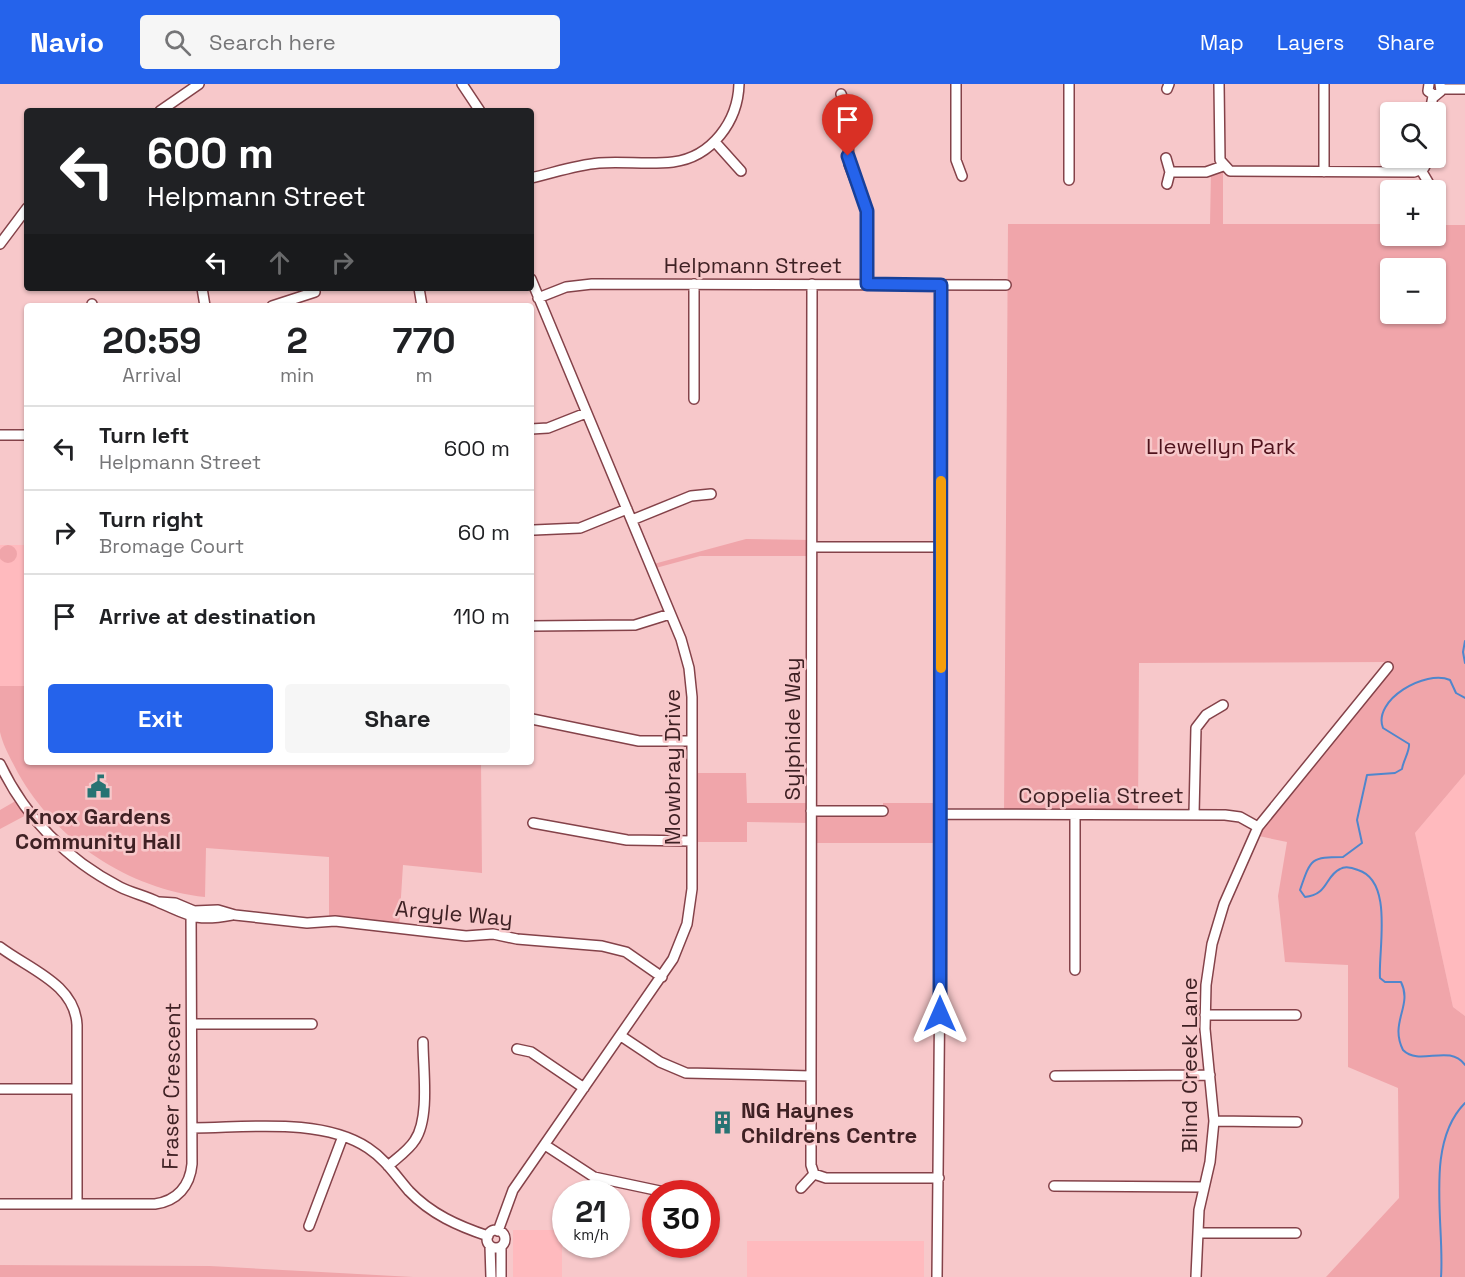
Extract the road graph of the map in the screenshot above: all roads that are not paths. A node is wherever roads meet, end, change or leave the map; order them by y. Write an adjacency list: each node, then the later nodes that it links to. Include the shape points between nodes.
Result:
1 (199, 84): 14 (street)
2 (462, 84): 15 (street)
3 (739, 84): 16 (street, via 736,109)
4 (956, 84): 23 (street, via 956,160)
5 (1069, 84): 25 (street)
6 (1219, 84): 18 (street)
7 (1324, 84): 21 (street)
8 (1428, 84): 12 (street)
9 (1441, 87): 10 (street); 12 (street)
10 (1465, 89)
11 (841, 94): 32 (street, via 847,109 849,164 867,211)
12 (1433, 96): 13 (street)
13 (1432, 102)
14 (164, 108)
15 (478, 108)
16 (715, 142): 20 (street); 24 (street, via 680,161 591,164)
17 (1166, 158): 22 (street)
18 (1223, 166): 21 (street, via 1236,172); 22 (street, via 1206,172)
19 (1421, 170): 21 (street); 26 (street)
20 (741, 171)
21 (1324, 171)
22 (1170, 172): 27 (street)
23 (962, 176)
24 (534, 177)
25 (1069, 180)
26 (1427, 180)
27 (1167, 184)
28 (24, 212): 29 (street)
29 (0, 244)
30 (694, 284): 31 (street, Helpmann Street); 37 (street, Helpmann Street, via 582,285); 39 (street)
31 (812, 284): 32 (street, Helpmann Street); 48 (street, Sylphide Way)
32 (867, 284): 33 (street, Helpmann Street)
33 (941, 285): 34 (street, Helpmann Street); 49 (street)
34 (1006, 285)
35 (534, 287): 37 (street, Mowbray Drive)
36 (315, 292): 38 (street)
37 (538, 298): 40 (street, Mowbray Drive)
38 (281, 303)
39 (694, 399)
40 (586, 413): 41 (street, via 548,428); 45 (street, Mowbray Drive)
41 (534, 429)
42 (0, 435): 43 (street)
43 (24, 435)
44 (711, 494): 46 (street, via 691,496)
45 (627, 509): 46 (street, Mowbray Drive); 47 (street, via 580,528)
46 (632, 520): 50 (street, Mowbray Drive)
47 (534, 530)
48 (812, 547): 49 (street); 58 (street, Sylphide Way)
49 (941, 547): 59 (street)
50 (670, 614): 51 (street, via 635,625); 55 (street, Mowbray Drive, via 691,675)
51 (534, 626)
52 (1388, 667): 63 (street, Blind Creek Lane)
53 (1223, 705): 60 (street, via 1206,715 1196,728)
54 (534, 719): 55 (street, via 639,741)
55 (692, 741): 64 (street, Mowbray Drive)
56 (0, 764): 65 (street, via 26,809 64,849 110,881)
57 (883, 811): 58 (street)
58 (811, 812): 77 (street, Sylphide Way)
59 (941, 814): 61 (street, Coppelia Street); 89 (street)
60 (1194, 814): 61 (street, Coppelia Street); 63 (street, Coppelia Street, via 1236,816)
61 (1075, 815): 67 (street)
62 (533, 823): 64 (street, via 632,841)
63 (1258, 827): 69 (street, Blind Creek Lane, via 1218,923)
64 (692, 841): 68 (street, Mowbray Drive, via 688,918 677,951)
65 (193, 914): 68 (street, Argyle Way, via 307,923 335,921 603,946 626,952); 71 (street, Fraser Crescent)
66 (0, 947): 81 (street, via 57,985 73,1002 77,1025)
67 (1075, 970)
68 (662, 977): 73 (street, Mowbray Drive)
69 (1205, 1014): 70 (street); 76 (street, Blind Creek Lane)
70 (1296, 1015)
71 (192, 1024): 72 (street); 84 (street, Fraser Crescent)
72 (312, 1024)
73 (621, 1036): 77 (street, via 666,1066 686,1073); 79 (street, Mowbray Drive)
74 (423, 1042): 87 (street, via 421,1126 414,1142)
75 (517, 1049): 79 (street, via 531,1052)
76 (1210, 1075): 78 (street); 82 (street, Blind Creek Lane)
77 (811, 1076): 88 (street, Sylphide Way)
78 (1055, 1076)
79 (584, 1088): 86 (street, Mowbray Drive)
80 (0, 1089): 81 (street)
81 (76, 1089): 95 (street)
82 (1214, 1121): 83 (street); 91 (street, Blind Creek Lane)
83 (1297, 1122)
84 (192, 1128): 85 (street, via 306,1128); 95 (street, Fraser Crescent, via 190,1178 171,1200 155,1204)
85 (343, 1136): 87 (street, via 368,1148); 96 (street)
86 (545, 1145): 92 (street, via 594,1177); 97 (street, Mowbray Drive, via 513,1190)
87 (388, 1166): 100 (street, via 434,1212)
88 (814, 1174): 89 (street, via 826,1178); 93 (street)
89 (939, 1178): 103 (street)
90 (1054, 1186): 91 (street)
91 (1204, 1187): 98 (street, Blind Creek Lane)
92 (642, 1188)
93 (801, 1188)
94 (0, 1204): 95 (street, Fraser Crescent)
95 (77, 1204)
96 (309, 1226)
97 (498, 1231): 100 (street); 100 (street, via 504,1236)
98 (1198, 1233): 99 (street); 104 (street, Blind Creek Lane)
99 (1296, 1233)
100 (493, 1243): 101 (street); 102 (street)
101 (491, 1277)
102 (501, 1277)
103 (937, 1277)
104 (1198, 1277)

